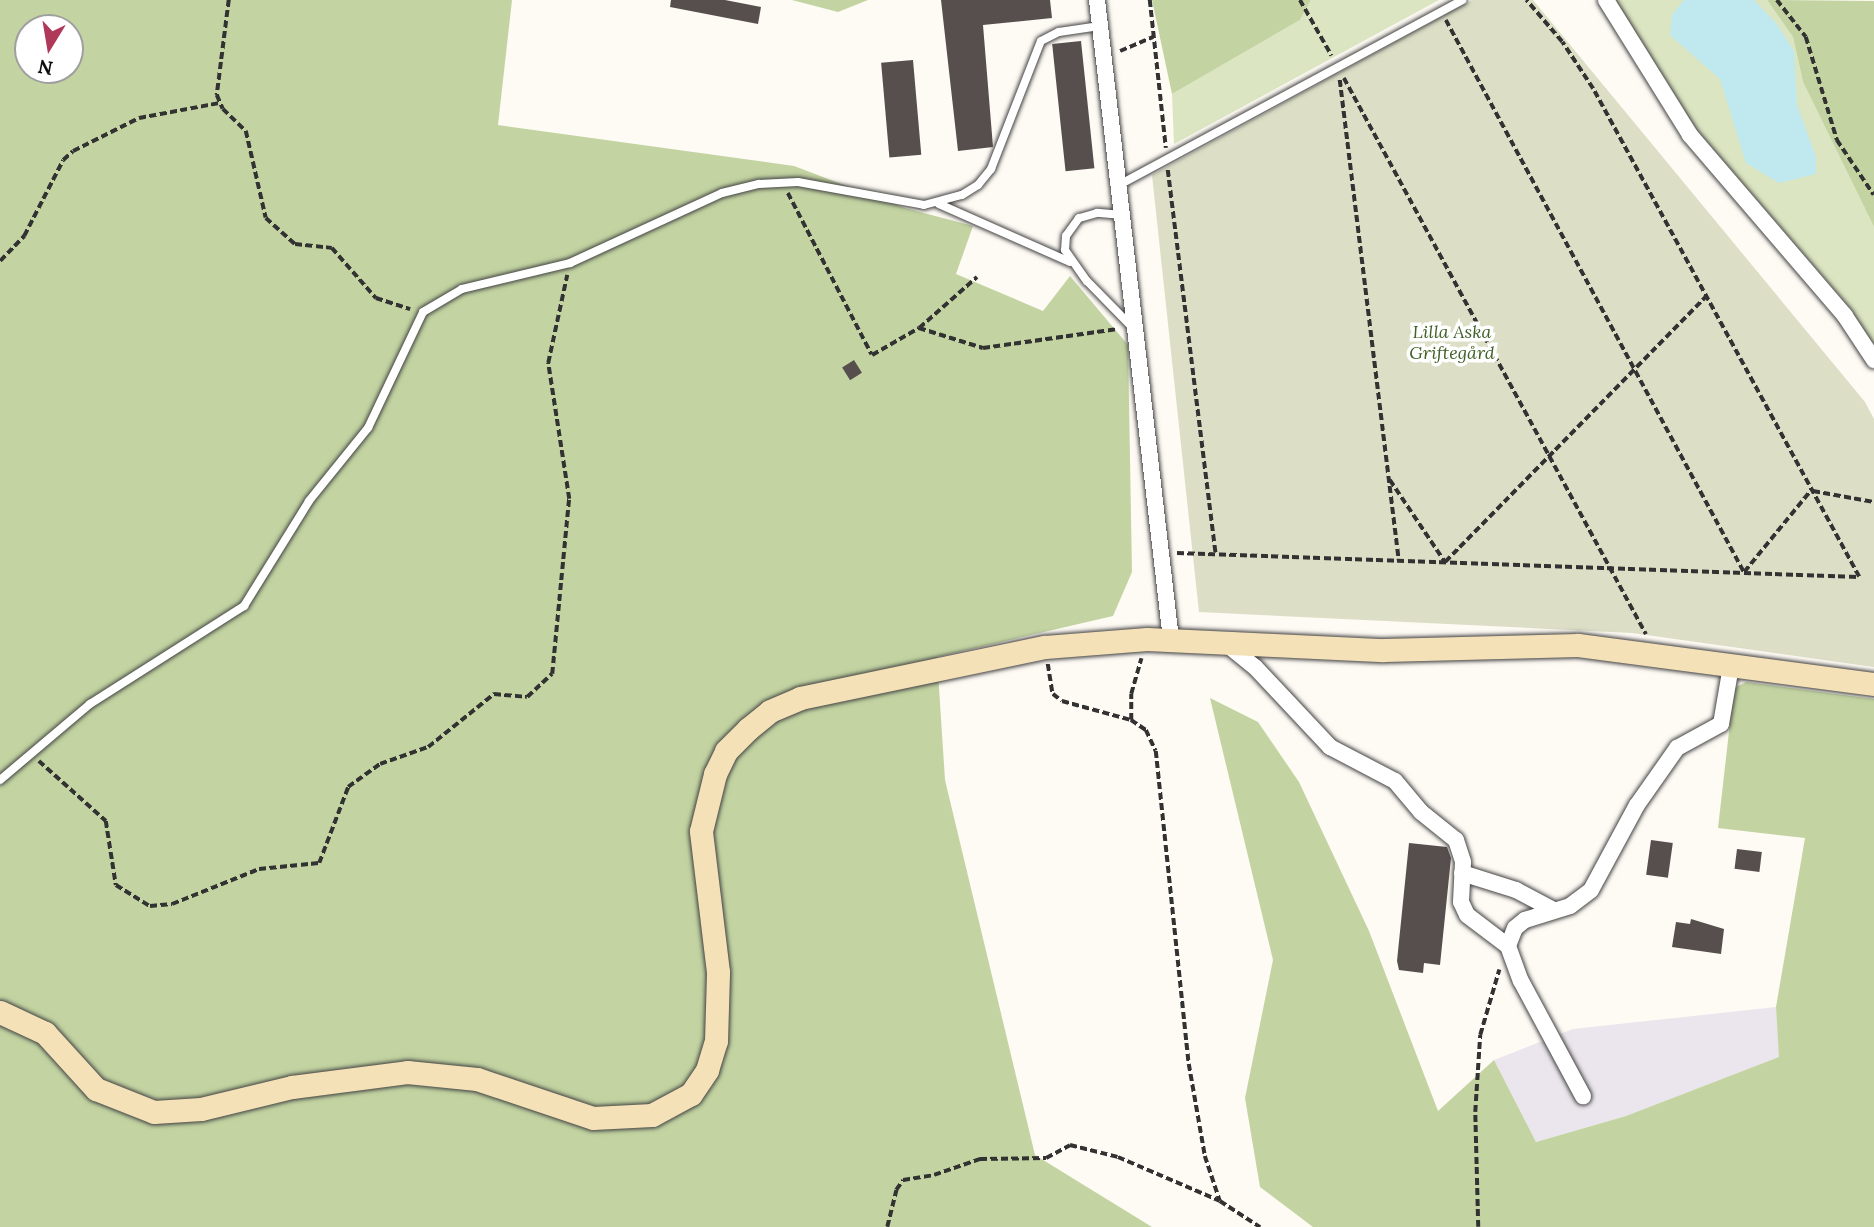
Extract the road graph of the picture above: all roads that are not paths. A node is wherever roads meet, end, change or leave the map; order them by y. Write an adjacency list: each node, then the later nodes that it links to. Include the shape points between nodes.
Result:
1 (1097, 0): 4 (street)
2 (1462, 0): 5 (lane)
3 (1606, 0): 10 (street, via 1690,135 1845,316)
4 (1100, 26): 5 (street); 6 (lane, via 1059,32 1041,41 992,169 978,185)
5 (1119, 185): 7 (street)
6 (939, 204): 8 (lane); 15 (lane, via 908,204 839,188 782,182 722,193 570,263 462,289 423,312 368,428 309,501 244,606 90,704)
7 (1122, 215): 8 (lane, via 1097,213 1079,218 1066,236); 9 (street)
8 (1070, 262): 9 (lane)
9 (1136, 335): 11 (street)
10 (1874, 360)
11 (1171, 640): 12 (street); 19 (street, via 1045,647 800,698 770,711 726,751 715,774 701,831 718,972 716,1041 707,1070 691,1094 652,1115 593,1118 477,1079 407,1072 292,1087 201,1110 154,1112 96,1089 44,1033)
12 (1222, 641): 13 (street, via 1384,650 1536,643); 16 (street, via 1255,667 1330,747 1409,793 1421,812 1456,840)
13 (1731, 666): 14 (street); 17 (street, via 1721,724 1676,748 1629,817 1591,890 1581,900)
14 (1874, 684)
15 (0, 780)
16 (1462, 873): 17 (street, via 1516,890); 18 (street, via 1461,902 1467,915)
17 (1551, 909): 18 (street, via 1525,920)
18 (1508, 946): 20 (street, via 1521,981)
19 (0, 1012)
20 (1583, 1096)

